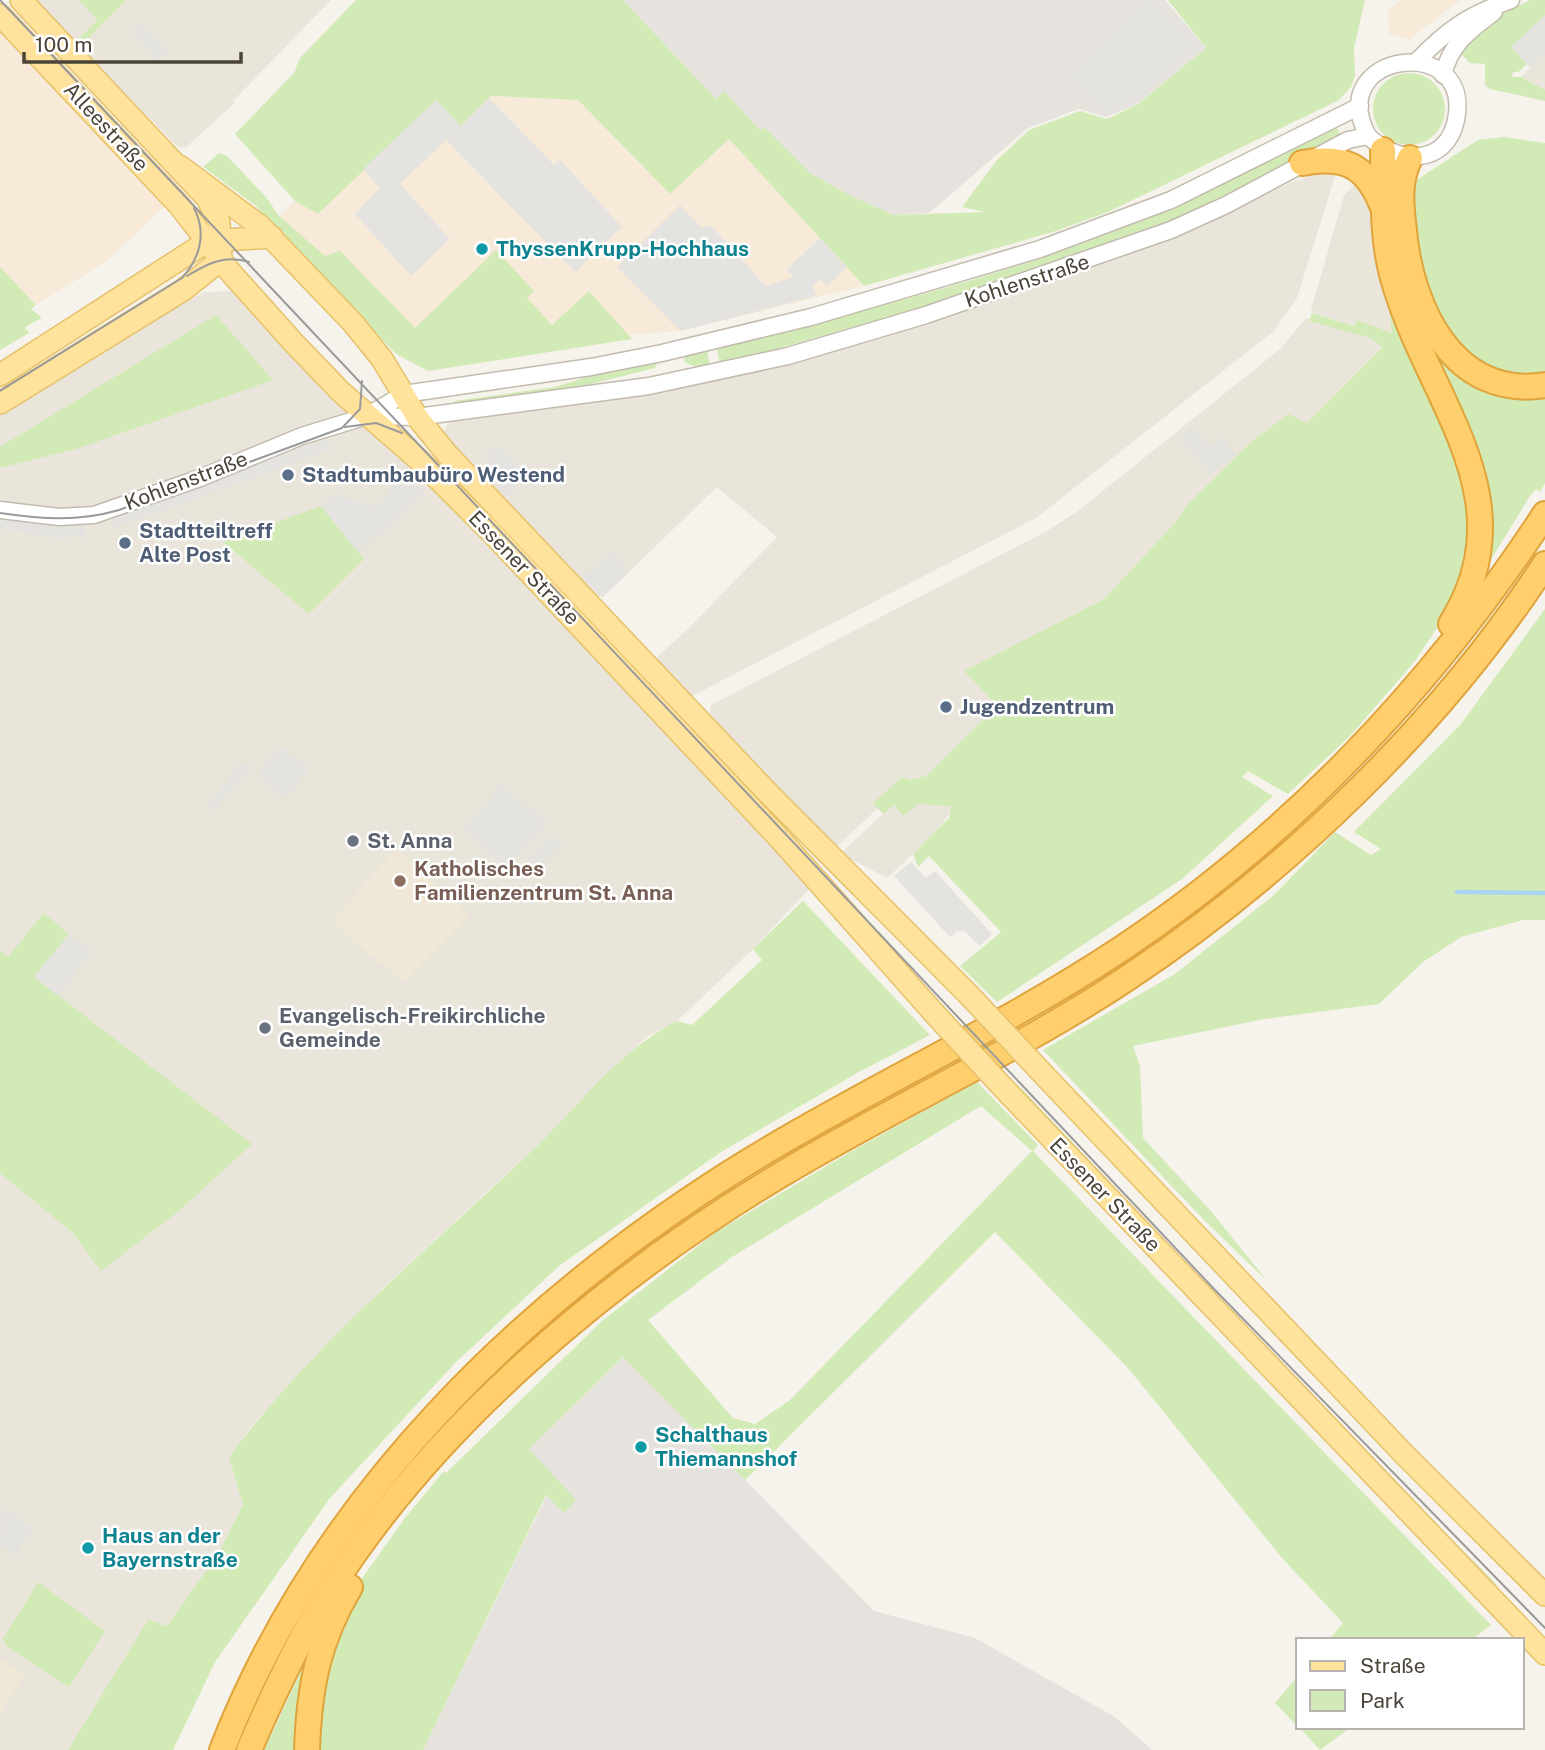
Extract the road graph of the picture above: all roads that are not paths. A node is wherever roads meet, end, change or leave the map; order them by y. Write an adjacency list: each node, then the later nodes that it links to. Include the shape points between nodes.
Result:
1 (21, 0): 10 (main road, Alleestraße)
2 (1511, 0): 4 (street, via 1468,16); 5 (street, via 1462,36 1448,55)
3 (0, 15): 13 (main road, Alleestraße)
4 (1417, 61): 5 (street); 6 (street, via 1380,69 1363,92)
5 (1443, 75): 8 (street, via 1455,95 1454,127 1437,149)
6 (1360, 106): 7 (street); 14 (street, Kohlenstraße, via 1171,200 1081,236 811,317)
7 (1376, 143): 8 (street); 9 (street, Kohlenstraße, via 1348,140); 11 (highway)
8 (1410, 158): 17 (highway, via 1402,173 1404,239 1416,291 1434,332 1453,356 1478,376 1504,385)
9 (1303, 163): 11 (highway, via 1332,161 1356,167 1370,180); 16 (street, Kohlenstraße, via 1226,205 1099,257 788,356)
10 (181, 167): 12 (main road, Alleestraße); 13 (main road, Alleestraße, via 213,206)
11 (1382, 206): 27 (highway, via 1394,284 1472,464 1481,534 1475,573 1464,603 1443,636 1364,725)
12 (272, 237): 13 (main road); 18 (main road, Alleestraße, via 353,323)
13 (217, 247): 15 (main road); 19 (main road, via 183,290); 20 (main road, Alleestraße, via 301,350)
14 (662, 353): 16 (street); 18 (street, Kohlenstraße)
15 (0, 375)
16 (670, 382): 21 (street, Kohlenstraße)
17 (1545, 385)
18 (404, 394): 20 (street, Kohlenstraße); 21 (main road, Alleestraße)
19 (0, 403)
20 (368, 416): 21 (street, Kohlenstraße); 22 (street, Kohlenstraße, via 302,436 106,512 59,517); 26 (main road, Essener Straße, via 492,533)
21 (417, 417): 25 (main road, Essener Straße)
22 (0, 510)
23 (1545, 514): 27 (highway, via 1458,638)
24 (1545, 564): 28 (highway, via 1430,715 1289,853 1214,916 1128,978 1047,1028 721,1211 583,1314)
25 (692, 712): 26 (main road); 29 (main road, Essener Straße, bridge, via 968,994 1401,1451)
26 (675, 727): 30 (main road, Essener Straße, bridge, via 1010,1095)
27 (1362, 747): 31 (highway, via 1242,858 1121,949 1021,1012 754,1158 688,1200 565,1293 439,1412 347,1521 276,1632)
28 (473, 1416): 34 (highway, via 400,1497 331,1588 279,1678); 35 (highway, via 370,1555 332,1622 309,1698)
29 (1545, 1595)
30 (1545, 1654)
31 (234, 1718): 32 (highway); 33 (highway)
32 (209, 1750)
33 (222, 1750)
34 (249, 1750)
35 (307, 1750)

